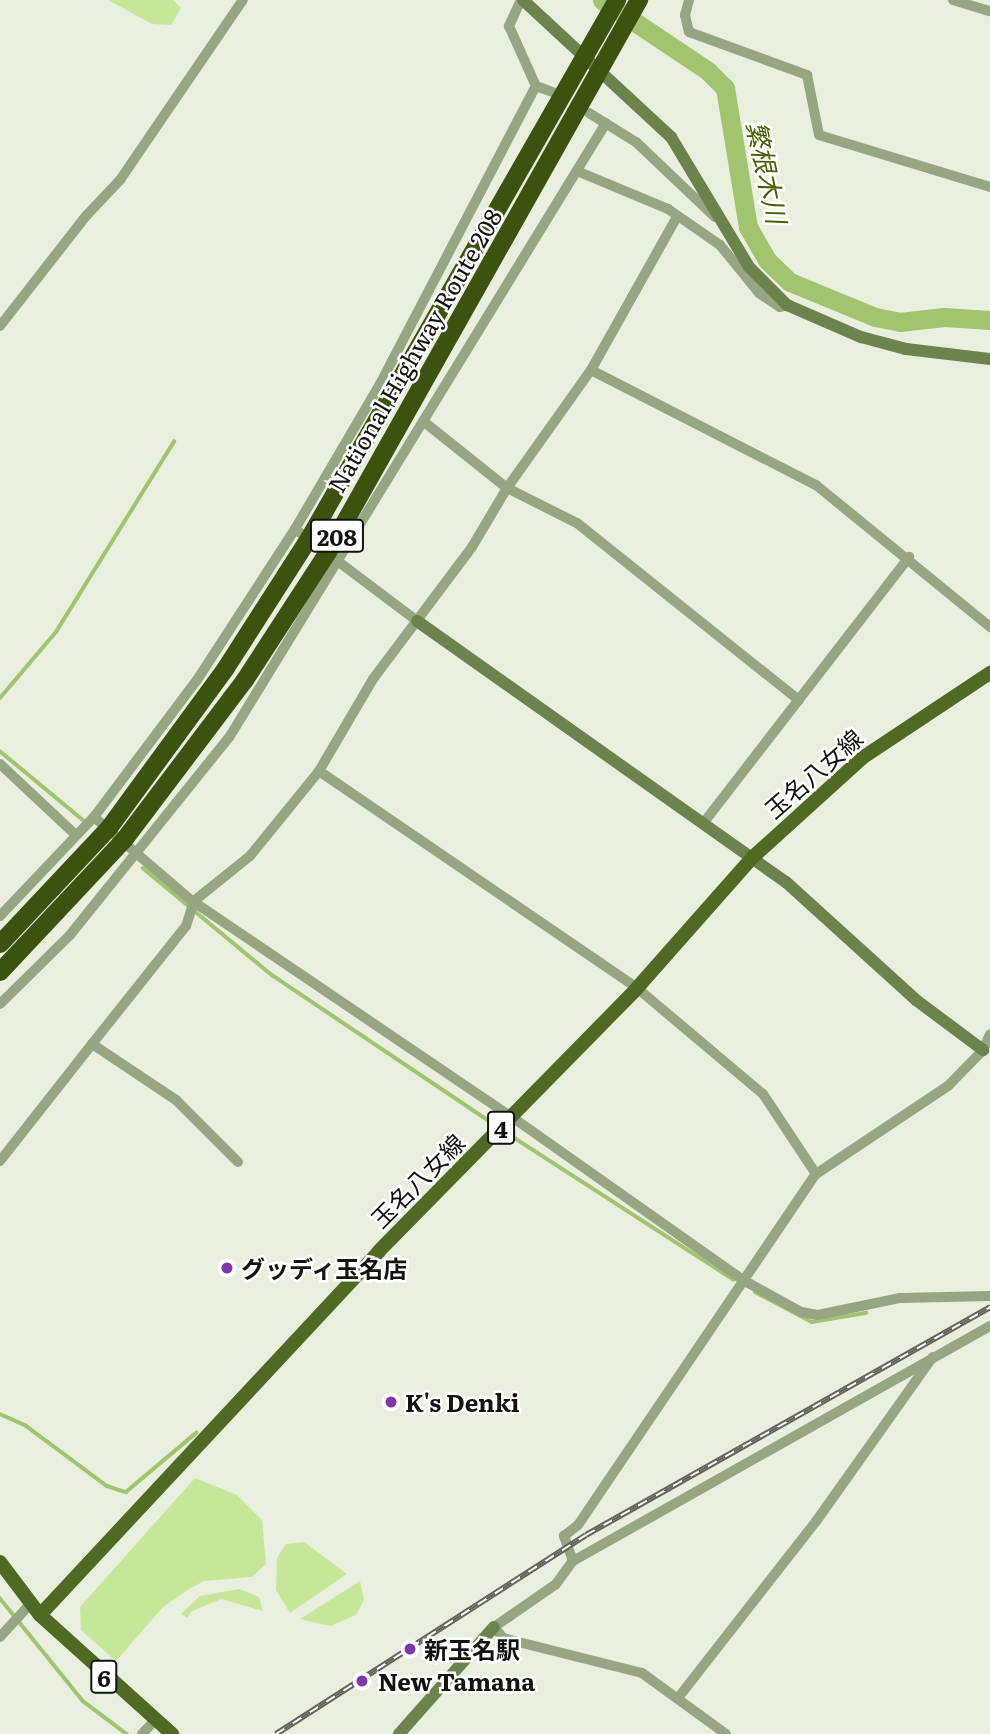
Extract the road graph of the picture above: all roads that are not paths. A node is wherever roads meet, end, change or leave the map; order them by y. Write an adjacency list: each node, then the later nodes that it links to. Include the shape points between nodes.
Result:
1 (243, 0): 19 (street, via 120,180)
2 (522, 0): 8 (street); 10 (street, via 509,26)
3 (617, 0): 8 (highway, National Highway Route 208 / 208)
4 (639, 0): 9 (highway, National Highway Route 208 / 208)
5 (689, 0): 15 (street, via 685,15 689,32 807,75 819,135)
6 (953, 0): 7 (street)
7 (990, 11)
8 (588, 51): 9 (street); 24 (highway, National Highway Route 208 / 208)
9 (600, 72): 17 (street, via 671,137); 26 (highway, National Highway Route 208 / 208)
10 (536, 86): 11 (street); 24 (street)
11 (555, 93)
12 (589, 113): 13 (street)
13 (606, 123): 14 (street); 17 (street, via 670,170)
14 (577, 171): 16 (street, via 622,187); 22 (street)
15 (990, 187)
16 (677, 217): 18 (street, via 720,245 759,293 780,307); 21 (street)
17 (729, 232): 18 (street, via 749,267)
18 (788, 305): 20 (street, via 861,337 906,349)
19 (0, 326)
20 (990, 359)
21 (591, 370): 23 (street); 25 (street, via 816,485)
22 (423, 421): 23 (street); 26 (street)
23 (506, 488): 27 (street, via 472,547); 30 (street, via 577,523)
24 (303, 533): 26 (street); 34 (highway, National Highway Route 208 / 208, via 179,737)
25 (909, 557): 28 (street); 30 (street)
26 (333, 558): 27 (street); 36 (highway, National Highway Route 208 / 208); 37 (street, via 230,736)
27 (417, 621): 32 (street, via 373,679); 33 (street)
28 (990, 627)
29 (990, 673): 38 (main road, 玉名八女線 / 4, via 862,758)
30 (799, 699): 33 (street)
31 (0, 764): 35 (street)
32 (319, 771): 39 (street, via 250,856); 43 (street)
33 (705, 821): 38 (street)
34 (102, 822): 35 (street); 36 (street); 41 (highway, National Highway Route 208 / 208)
35 (76, 835): 40 (street)
36 (124, 840): 37 (street); 42 (highway, National Highway Route 208 / 208)
37 (138, 854): 39 (street); 44 (street, via 70,935)
38 (753, 857): 43 (main road, 玉名八女線 / 4); 47 (street, via 916,1000)
39 (194, 901): 46 (street, via 186,926); 48 (street)
40 (0, 916)
41 (0, 944)
42 (0, 972)
43 (637, 988): 48 (main road, 玉名八女線 / 4); 51 (street, via 763,1094)
44 (0, 1004)
45 (990, 1034): 47 (street)
46 (92, 1044): 49 (street); 50 (street, via 176,1100)
47 (986, 1052): 51 (street, via 948,1086)
48 (512, 1117): 52 (street); 58 (main road, 玉名八女線 / 4)
49 (0, 1161)
50 (238, 1162)
51 (816, 1174): 52 (street)
52 (743, 1280): 53 (street, via 802,1312 818,1315 900,1298); 56 (street, via 578,1525 564,1536)
53 (990, 1296)
54 (990, 1326): 55 (street)
55 (933, 1357): 56 (street); 61 (street, via 817,1520)
56 (573, 1561): 59 (street, via 556,1584)
57 (0, 1562): 58 (main road)
58 (31, 1611): 60 (street); 62 (main road, 6)
59 (494, 1627): 61 (street, via 503,1638 630,1668); 65 (street)
60 (0, 1637)
61 (678, 1698): 66 (street)
62 (154, 1721): 63 (street); 64 (main road, 6)
63 (142, 1734)
64 (172, 1734)
65 (399, 1734)
66 (726, 1734)

